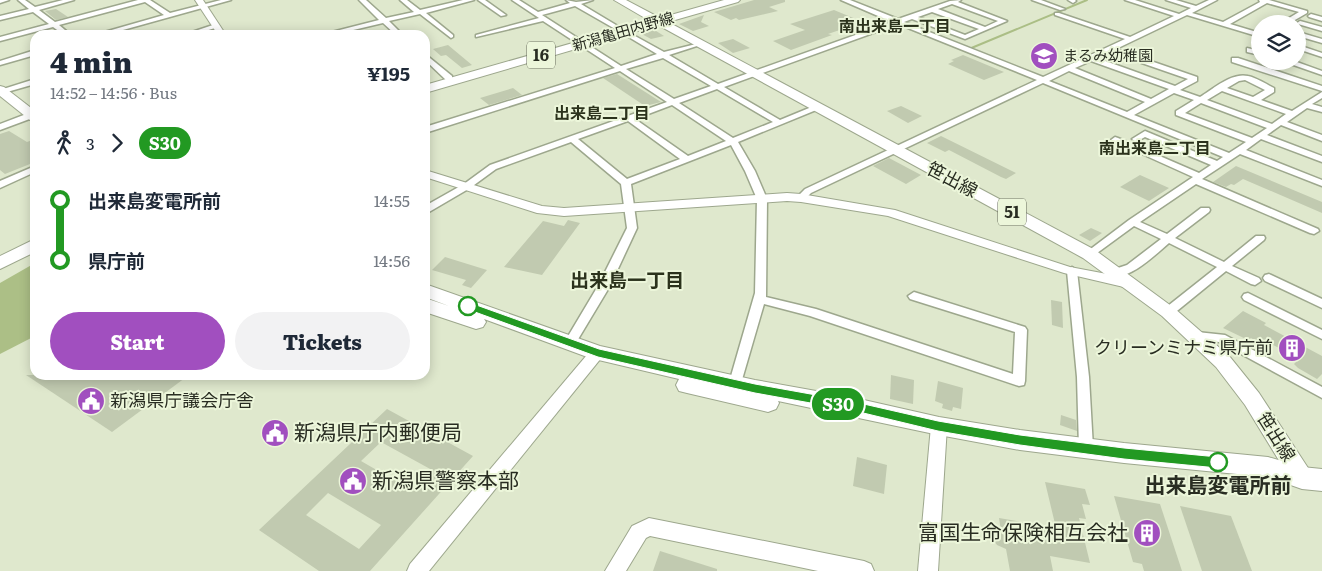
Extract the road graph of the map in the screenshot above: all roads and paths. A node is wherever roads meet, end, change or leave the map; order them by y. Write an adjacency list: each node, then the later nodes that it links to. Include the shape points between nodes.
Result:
1 (6, 0): 21 (street)
2 (21, 0): 28 (street)
3 (71, 0): 28 (street)
4 (145, 0): 33 (street); 45 (street, via 111,6)
5 (228, 0): 25 (street)
6 (362, 0): 42 (street)
7 (403, 0): 30 (street)
8 (438, 0): 26 (street)
9 (471, 0): 26 (street)
10 (481, 0): 35 (street)
11 (515, 0): 32 (street)
12 (590, 0): 24 (street)
13 (619, 0): 43 (main road, 笹出線 / 51)
14 (720, 0): 43 (main road, 新潟亀田内野線 / 16)
15 (735, 0): 43 (main road, 新潟亀田内野線 / 16)
16 (844, 0): 44 (street)
17 (1035, 0): 65 (street)
18 (1128, 0): 36 (street)
19 (1169, 0): 27 (street)
20 (1212, 0): 27 (street)
21 (0, 1)
22 (955, 1): 29 (street); 49 (street, via 1004,21)
23 (1264, 1): 34 (street, via 1304,12); 46 (street)
24 (572, 2): 32 (street); 59 (street)
25 (201, 3): 33 (street); 48 (street)
26 (446, 6): 30 (street)
27 (1196, 8): 31 (street)
28 (34, 10): 39 (street); 45 (street)
29 (934, 10): 38 (street); 49 (street)
30 (419, 12): 42 (street); 61 (street)
31 (1187, 13): 36 (street); 46 (street)
32 (537, 14): 41 (street)
33 (168, 15): 54 (street)
34 (1298, 15)
35 (503, 16)
36 (1179, 16): 65 (street)
37 (1312, 16): 40 (street)
38 (913, 17): 44 (street); 49 (street, via 964,37)
39 (0, 18)
40 (1322, 18)
41 (544, 19): 62 (street); 67 (street)
42 (384, 20): 57 (street); 58 (street)
43 (656, 21): 59 (main road, 新潟亀田内野線 / 16); 68 (main road, 笹出線 / 51)
44 (897, 22): 81 (street); 84 (street)
45 (54, 24): 52 (street); 53 (street)
46 (1224, 24): 60 (street)
47 (1306, 25): 50 (street)
48 (216, 26): 55 (street); 56 (street)
49 (985, 29)
50 (1322, 29)
51 (30, 30): 64 (street)
52 (31, 30)
53 (62, 30)
54 (115, 30)
55 (203, 30)
56 (219, 30)
57 (349, 30)
58 (395, 30)
59 (621, 31): 67 (main road, 新潟亀田内野線 / 16); 73 (street)
60 (1251, 32)
61 (451, 36)
62 (478, 36)
63 (1306, 36): 66 (street)
64 (0, 38)
65 (1130, 39): 69 (street)
66 (1322, 41)
67 (581, 42): 78 (street); 83 (main road, 新潟亀田内野線 / 16); 87 (main road, 新潟亀田内野線 / 16)
68 (698, 44): 73 (street); 81 (main road, 笹出線 / 51)
69 (1109, 49): 74 (street); 91 (street, via 1194,79)
70 (1306, 49): 72 (street)
71 (30, 54): 77 (street)
72 (1322, 54)
73 (663, 55): 78 (street); 88 (street)
74 (1090, 58): 79 (street); 91 (street)
75 (430, 60): 83 (street)
76 (1235, 60): 90 (street)
77 (0, 63)
78 (621, 68): 96 (street); 109 (street)
79 (1067, 68): 84 (street); 97 (street)
80 (1306, 68): 82 (street)
81 (754, 73): 88 (street); 99 (main road, 笹出線 / 51)
82 (1322, 73)
83 (450, 78): 86 (main road, 新潟亀田内野線 / 16)
84 (1042, 80): 104 (street); 116 (street)
85 (30, 82): 92 (street)
86 (430, 84)
87 (430, 87)
88 (718, 87): 96 (street); 106 (street)
89 (1221, 88): 94 (street); 95 (street); 95 (street, via 1239,76 1245,76 1271,90)
90 (1322, 89)
91 (1174, 90): 94 (street); 97 (street)
92 (1, 91): 101 (main road)
93 (1322, 94): 98 (street)
94 (1200, 100): 107 (street); 111 (street, via 1179,113)
95 (1254, 100): 103 (street)
96 (674, 102): 105 (street); 115 (street)
97 (1151, 102): 104 (street)
98 (1306, 105): 100 (street); 103 (street)
99 (817, 108): 106 (street); 116 (main road, 笹出線 / 51)
100 (1322, 110)
101 (30, 112)
102 (30, 114): 108 (street)
103 (1293, 114): 107 (street)
104 (1128, 115): 118 (street)
105 (629, 118): 110 (street); 120 (street)
106 (780, 123): 115 (street)
107 (1276, 125): 111 (street); 112 (street)
108 (0, 127)
109 (430, 128)
110 (571, 138): 125 (street); 128 (street, via 493,167)
111 (1256, 138): 117 (street); 119 (street)
112 (1322, 138)
113 (1136, 139): 121 (street, via 1145,134)
114 (1115, 140): 124 (street)
115 (734, 142): 120 (street); 130 (street)
116 (893, 150): 129 (street, via 808,191); 139 (main road, 笹出線 / 51)
117 (1239, 150): 118 (street); 126 (street)
118 (1230, 157): 121 (street)
119 (1322, 159)
120 (688, 160): 125 (street)
121 (1218, 165): 124 (street)
122 (30, 171): 127 (street)
123 (430, 175): 128 (street)
124 (1198, 178): 134 (street); 135 (street)
125 (626, 183): 132 (street)
126 (1322, 183)
127 (0, 185)
128 (467, 186): 131 (street); 132 (street, via 541,210 564,212)
129 (801, 198): 130 (street); 143 (street, via 890,213)
130 (762, 199): 132 (street); 151 (street)
131 (430, 207)
132 (629, 208): 157 (street, via 632,228 604,286)
133 (1205, 210): 136 (street)
134 (1133, 222): 136 (street); 139 (street)
135 (1314, 231)
136 (1168, 238): 142 (street); 145 (street)
137 (1260, 238): 142 (street)
138 (30, 247): 141 (highway)
139 (1089, 254): 145 (main road, 笹出線 / 51)
140 (30, 258): 144 (highway)
141 (0, 264)
142 (1224, 266): 147 (street); 154 (street)
143 (1072, 271): 145 (street, via 1102,279); 162 (street, via 1083,377)
144 (0, 273)
145 (1122, 278): 154 (main road, 笹出線 / 51)
146 (1269, 278): 152 (street)
147 (1255, 280)
148 (430, 292): 157 (highway)
149 (914, 296): 151 (street, via 1021,330 1019,381 812,312)
150 (1248, 297): 155 (street)
151 (759, 299): 159 (street)
152 (1322, 304)
153 (430, 307): 158 (highway)
154 (1168, 312): 156 (main road, 笹出線 / 51)
155 (1322, 335)
156 (1197, 336): 160 (street, via 1221,338); 163 (main road, 笹出線 / 51, via 1223,362)
157 (570, 343): 158 (highway)
158 (594, 357): 159 (highway); 161 (highway, via 739,398); 164 (street)
159 (735, 382): 161 (highway, via 855,407)
160 (1322, 394)
161 (938, 431): 162 (highway); 163 (highway, via 1085,461 1276,481); 167 (street)
162 (1086, 448): 163 (highway, via 1268,467)
163 (1312, 479)
164 (417, 571)
165 (615, 571): 166 (street, via 639,532 649,527)
166 (864, 571)
167 (928, 571)

